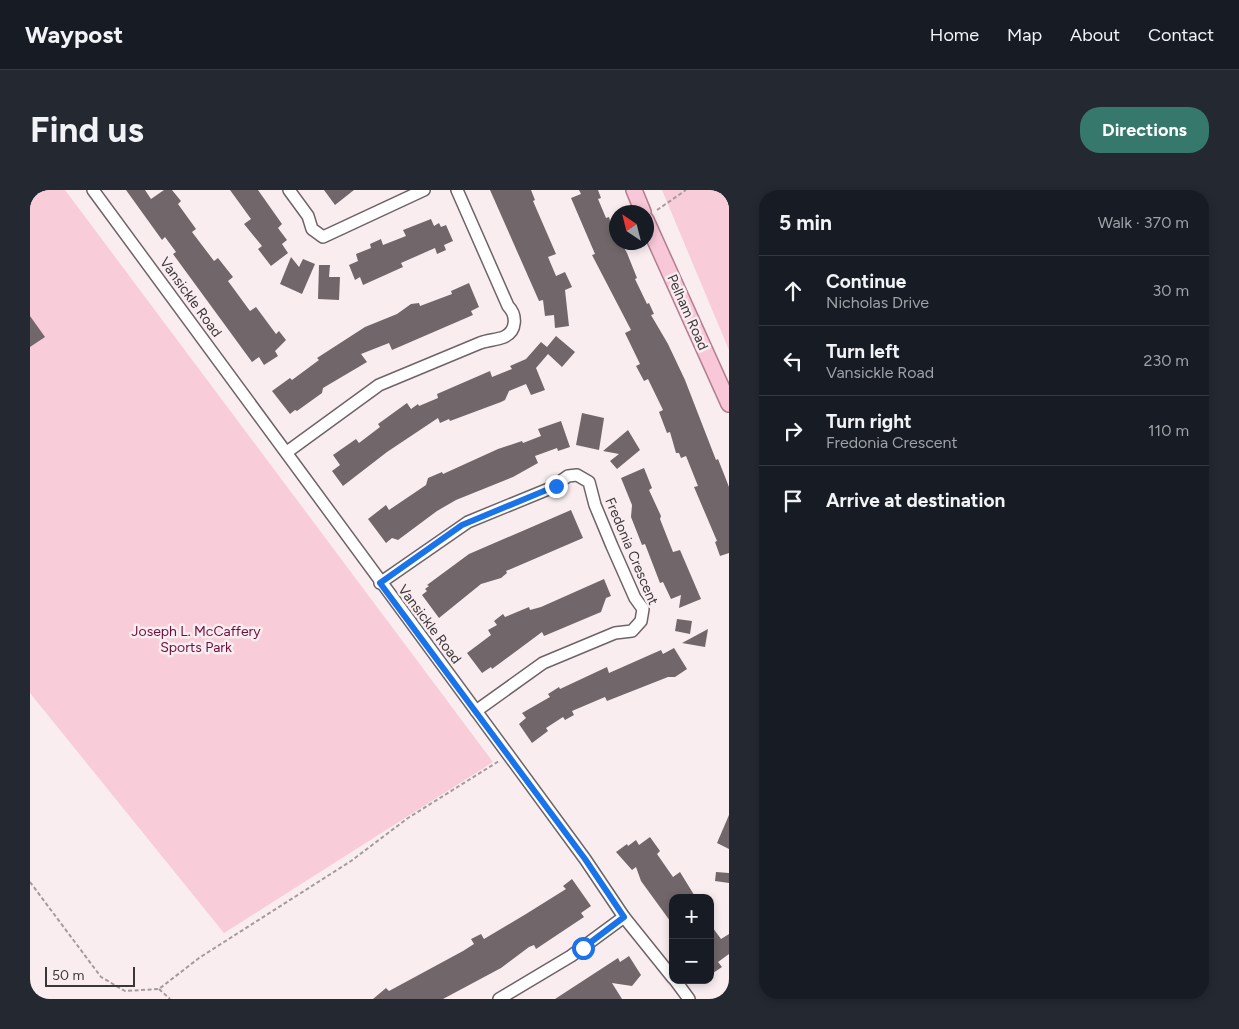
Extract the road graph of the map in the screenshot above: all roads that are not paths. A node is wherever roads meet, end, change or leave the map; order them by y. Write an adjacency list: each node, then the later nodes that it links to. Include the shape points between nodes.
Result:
1 (93, 190): 9 (street, Vansickle Road)
2 (289, 190): 3 (street, via 308,216 312,229 323,237)
3 (424, 190)
4 (457, 190): 9 (street, via 514,314 512,329 502,337 379,385)
5 (634, 190): 6 (main road, Pelham Road)
6 (643, 205)
7 (654, 226): 8 (main road, Pelham Road)
8 (729, 404)
9 (286, 452): 10 (street, Vansickle Road)
10 (380, 583): 11 (street, Vansickle Road); 11 (street, Fredonia Crescent, via 468,522 551,488 568,476 577,475 589,482 612,546 643,609 641,620 632,631 615,633 543,663)
11 (476, 711): 12 (street, Vansickle Road)
12 (624, 917): 13 (street, Vansickle Road); 15 (street, via 571,956)
13 (669, 973)
14 (678, 984): 16 (street, Vansickle Road)
15 (499, 999)
16 (690, 999)

